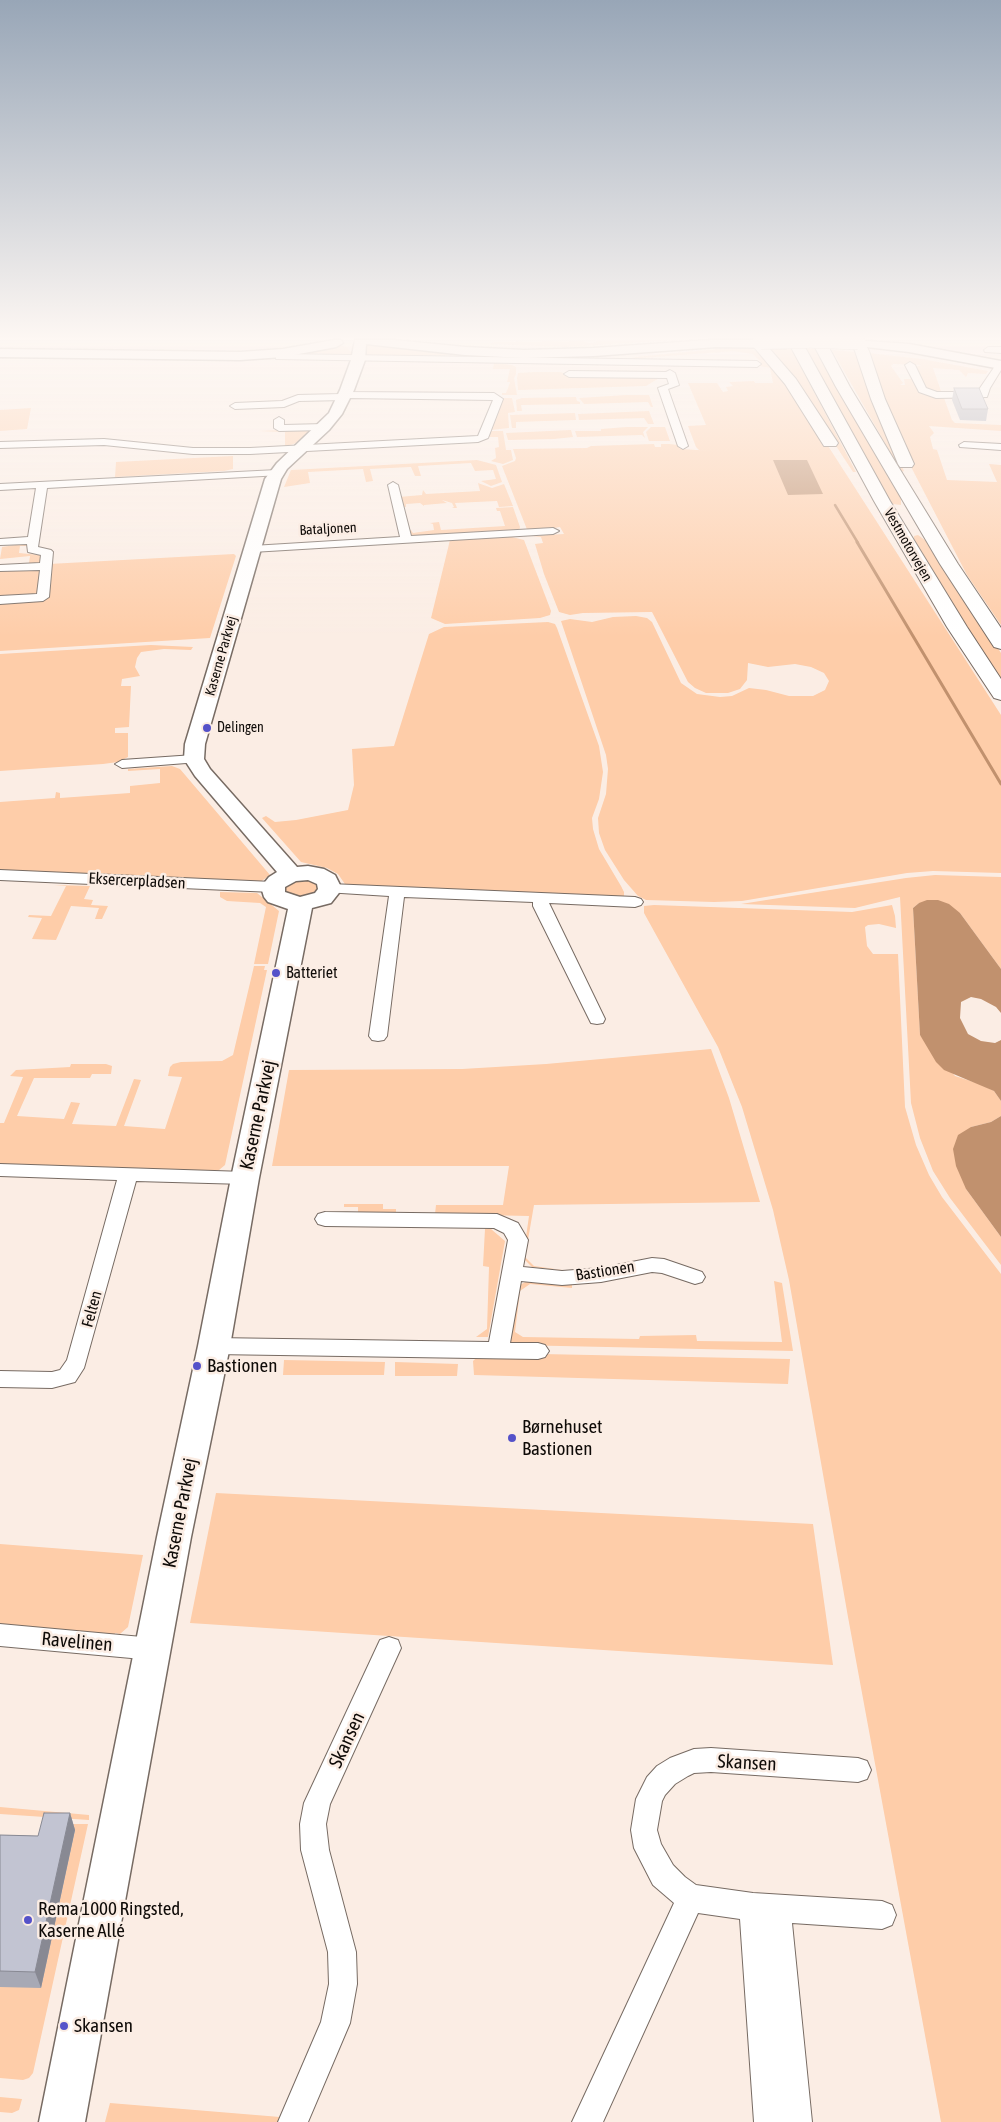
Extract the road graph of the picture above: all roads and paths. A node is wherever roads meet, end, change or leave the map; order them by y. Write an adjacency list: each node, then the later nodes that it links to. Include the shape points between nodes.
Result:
1 (311, 439): 12 (street, Kaserne Parkvej)
2 (480, 439): 12 (street)
3 (681, 439): 10 (street)
4 (828, 439): 26 (highway, via 937,609)
5 (848, 439): 26 (highway, Vestmotorvejen)
6 (874, 439): 22 (highway, Vestmotorvejen)
7 (895, 439): 22 (highway, via 935,525)
8 (0, 445): 12 (street, via 76,442 200,451)
9 (964, 445): 11 (street)
10 (683, 446)
11 (1001, 447)
12 (300, 449): 13 (street, Kaserne Parkvej)
13 (276, 473): 14 (street); 21 (street, Kaserne Parkvej)
14 (42, 485): 16 (street); 18 (street)
15 (393, 485): 19 (street)
16 (0, 487)
17 (553, 531): 19 (street, Bataljonen)
18 (33, 540): 20 (street); 23 (street, via 32,550 47,552)
19 (406, 540): 21 (street, Bataljonen)
20 (0, 542)
21 (252, 549): 29 (street, Kaserne Parkvej, via 195,744)
22 (949, 564): 27 (highway, Vestmotorvejen)
23 (46, 566): 24 (street); 25 (street, via 43,597)
24 (0, 568)
25 (0, 600)
26 (957, 627): 28 (highway, Vestmotorvejen)
27 (1001, 642)
28 (1001, 694)
29 (194, 759): 30 (street); 32 (street)
30 (122, 764)
31 (0, 875): 32 (street, Eksercerpladsen)
32 (299, 888): 33 (street); 40 (street, Kaserne Parkvej)
33 (398, 892): 34 (street); 37 (street)
34 (541, 898): 35 (street); 36 (street, via 541,906)
35 (635, 902)
36 (597, 1019)
37 (378, 1036)
38 (0, 1170): 39 (street)
39 (128, 1174): 40 (street); 47 (street, Felten, via 77,1362 67,1376 52,1380)
40 (245, 1178): 44 (street, Kaserne Parkvej)
41 (324, 1219): 42 (street, via 497,1221 511,1228 518,1240)
42 (513, 1273): 43 (street, Bastionen, via 562,1278 601,1275 652,1265); 45 (street)
43 (696, 1277)
44 (214, 1346): 45 (street); 50 (street, Kaserne Parkvej)
45 (498, 1351): 46 (street)
46 (538, 1352)
47 (0, 1379)
48 (0, 1635): 50 (street, Ravelinen)
49 (389, 1648): 56 (street, Skansen, via 318,1803 313,1824 315,1850 342,1952 343,1984 336,2023)
50 (153, 1649): 55 (street, Kaserne Parkvej)
51 (858, 1770): 52 (street, Skansen, via 711,1760 694,1761 666,1775 649,1799 644,1830 648,1848 663,1875)
52 (691, 1898): 53 (street, Skansen); 57 (street)
53 (765, 1907): 54 (street, Skansen); 58 (street); 59 (street)
54 (882, 1915)
55 (62, 2122)
56 (294, 2122)
57 (587, 2122)
58 (769, 2122)
59 (797, 2122)

